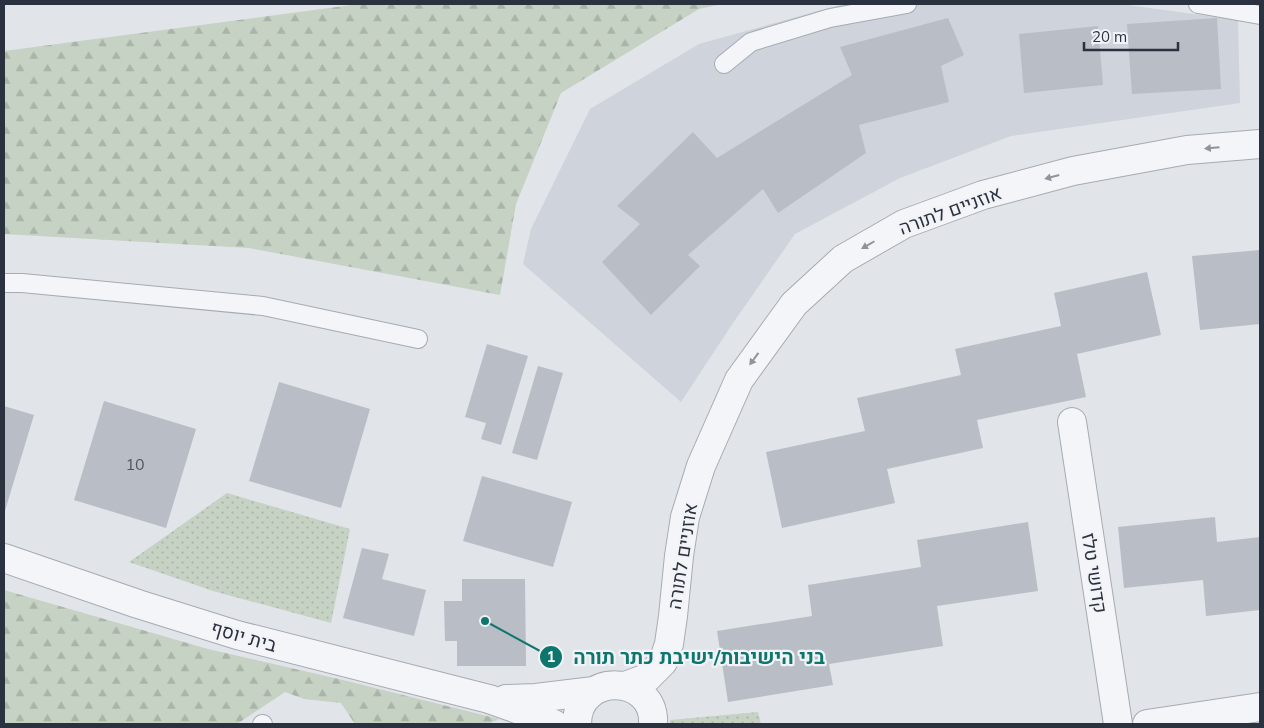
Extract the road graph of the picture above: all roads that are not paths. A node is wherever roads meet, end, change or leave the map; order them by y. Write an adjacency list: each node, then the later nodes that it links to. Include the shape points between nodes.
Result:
1 (907, 4): 4 (lane, via 830,18 751,42)
2 (1198, 4): 3 (lane)
3 (1260, 15)
4 (724, 64)
5 (1260, 144): 10 (street, אוזניים לתורה, one-way to 10, via 1187,150 1073,171 983,195 904,224 843,259 794,304 739,380 684,516 673,616 663,662 647,678)
6 (4, 283): 7 (lane, via 263,306)
7 (418, 339)
8 (1072, 422): 17 (street, קדושי טלז)
9 (5, 561): 12 (street, בית יוסף, via 237,635)
10 (625, 686): 11 (street, אוזניים לתורה, via 609,686); 16 (street, via 644,697 650,707)
11 (594, 691): 12 (street, אוזניים לתורה, via 536,698); 15 (street, via 580,708)
12 (489, 699): 14 (street)
13 (1260, 707): 18 (street)
14 (554, 724)
15 (577, 724)
16 (653, 724)
17 (1118, 724)
18 (1147, 724)

